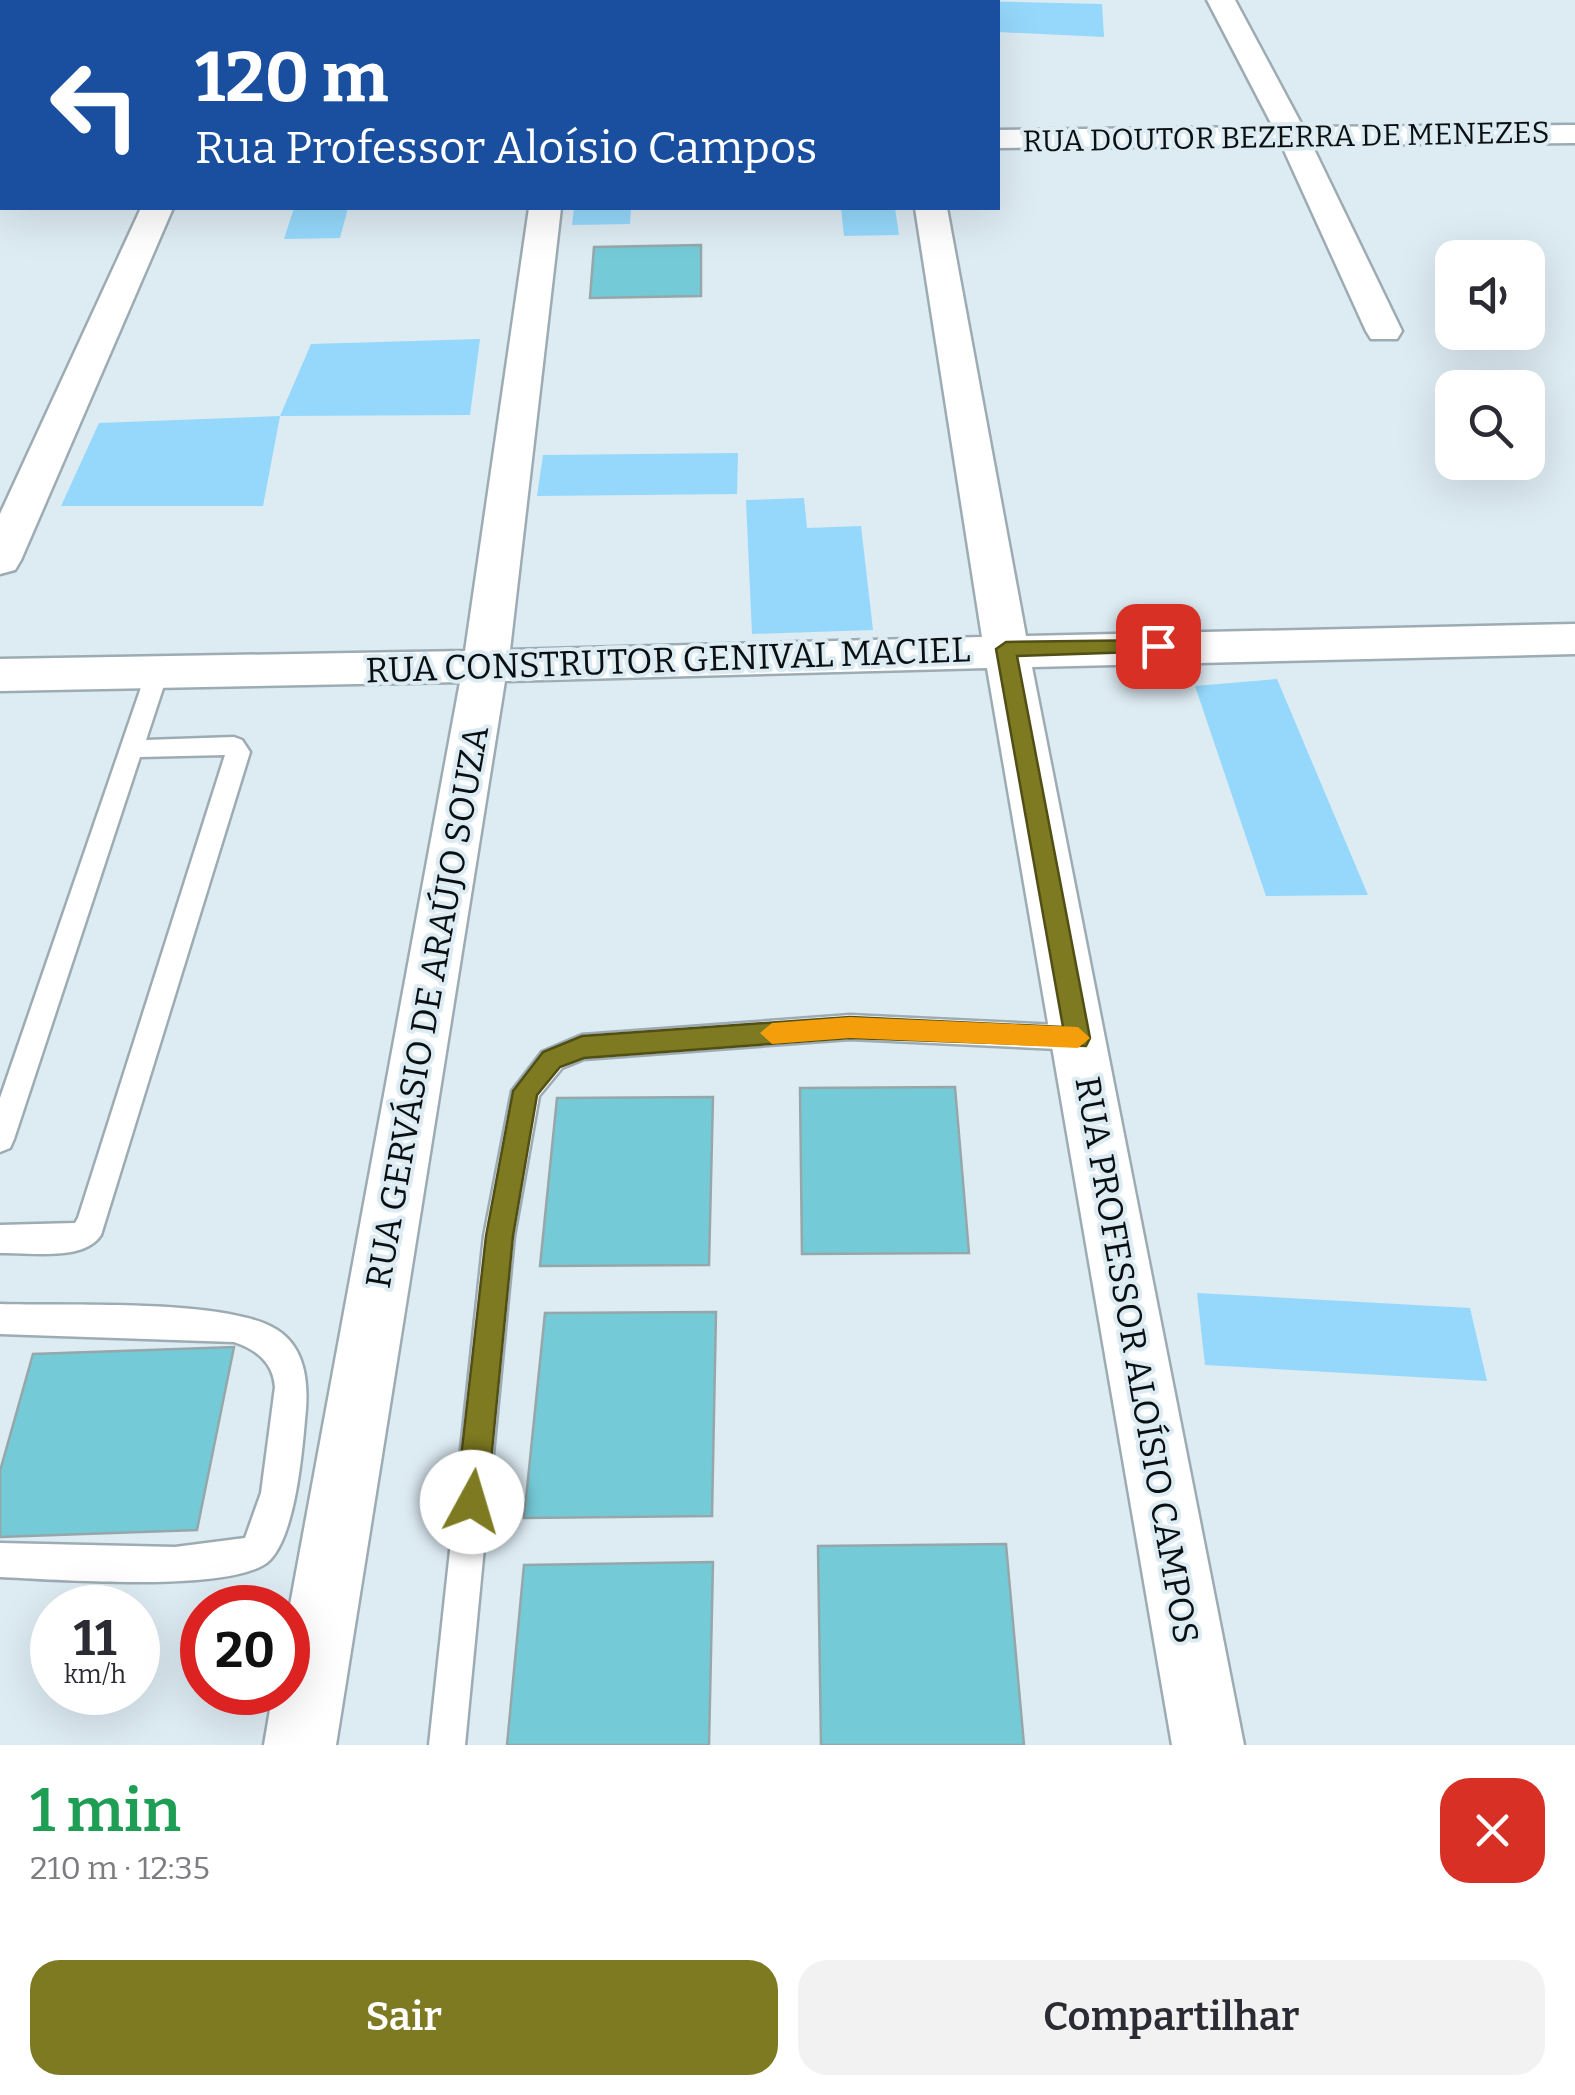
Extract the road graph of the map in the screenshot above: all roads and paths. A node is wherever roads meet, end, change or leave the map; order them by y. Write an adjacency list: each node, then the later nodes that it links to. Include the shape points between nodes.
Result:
1 (1220, 0): 3 (street)
2 (1575, 134): 3 (street, RUA DOUTOR BEZERRA DE MENEZES)
3 (1293, 137): 4 (street, RUA DOUTOR BEZERRA DE MENEZES); 8 (street)
4 (1000, 139)
5 (155, 210): 9 (street)
6 (546, 210): 12 (street, RUA GERVÁSIO DE ARAÚJO SOUZA)
7 (931, 210): 11 (street, RUA PROFESSOR ALOÍSIO CAMPOS)
8 (1384, 331)
9 (0, 560)
10 (1575, 639): 11 (street, RUA CONSTRUTOR GENIVAL MACIEL)
11 (1006, 649): 12 (street, RUA CONSTRUTOR GENIVAL MACIEL); 16 (street, RUA PROFESSOR ALOÍSIO CAMPOS)
12 (485, 669): 13 (street, RUA CONSTRUTOR GENIVAL MACIEL); 21 (street, RUA GERVÁSIO DE ARAÚJO SOUZA)
13 (157, 673): 14 (street, RUA CONSTRUTOR GENIVAL MACIEL); 15 (lane)
14 (0, 675)
15 (134, 748): 17 (lane); 18 (lane, via 219,743 238,752 91,1225 75,1237)
16 (1078, 1038): 22 (lane, via 850,1028 582,1047 552,1060 526,1091 500,1236); 23 (street, RUA PROFESSOR ALOÍSIO CAMPOS)
17 (0, 1139)
18 (0, 1239)
19 (0, 1319): 20 (lane, via 234,1327 266,1337 282,1355 291,1404 270,1530 257,1550 138,1564)
20 (0, 1560)
21 (300, 1745)
22 (446, 1745)
23 (1208, 1745)

